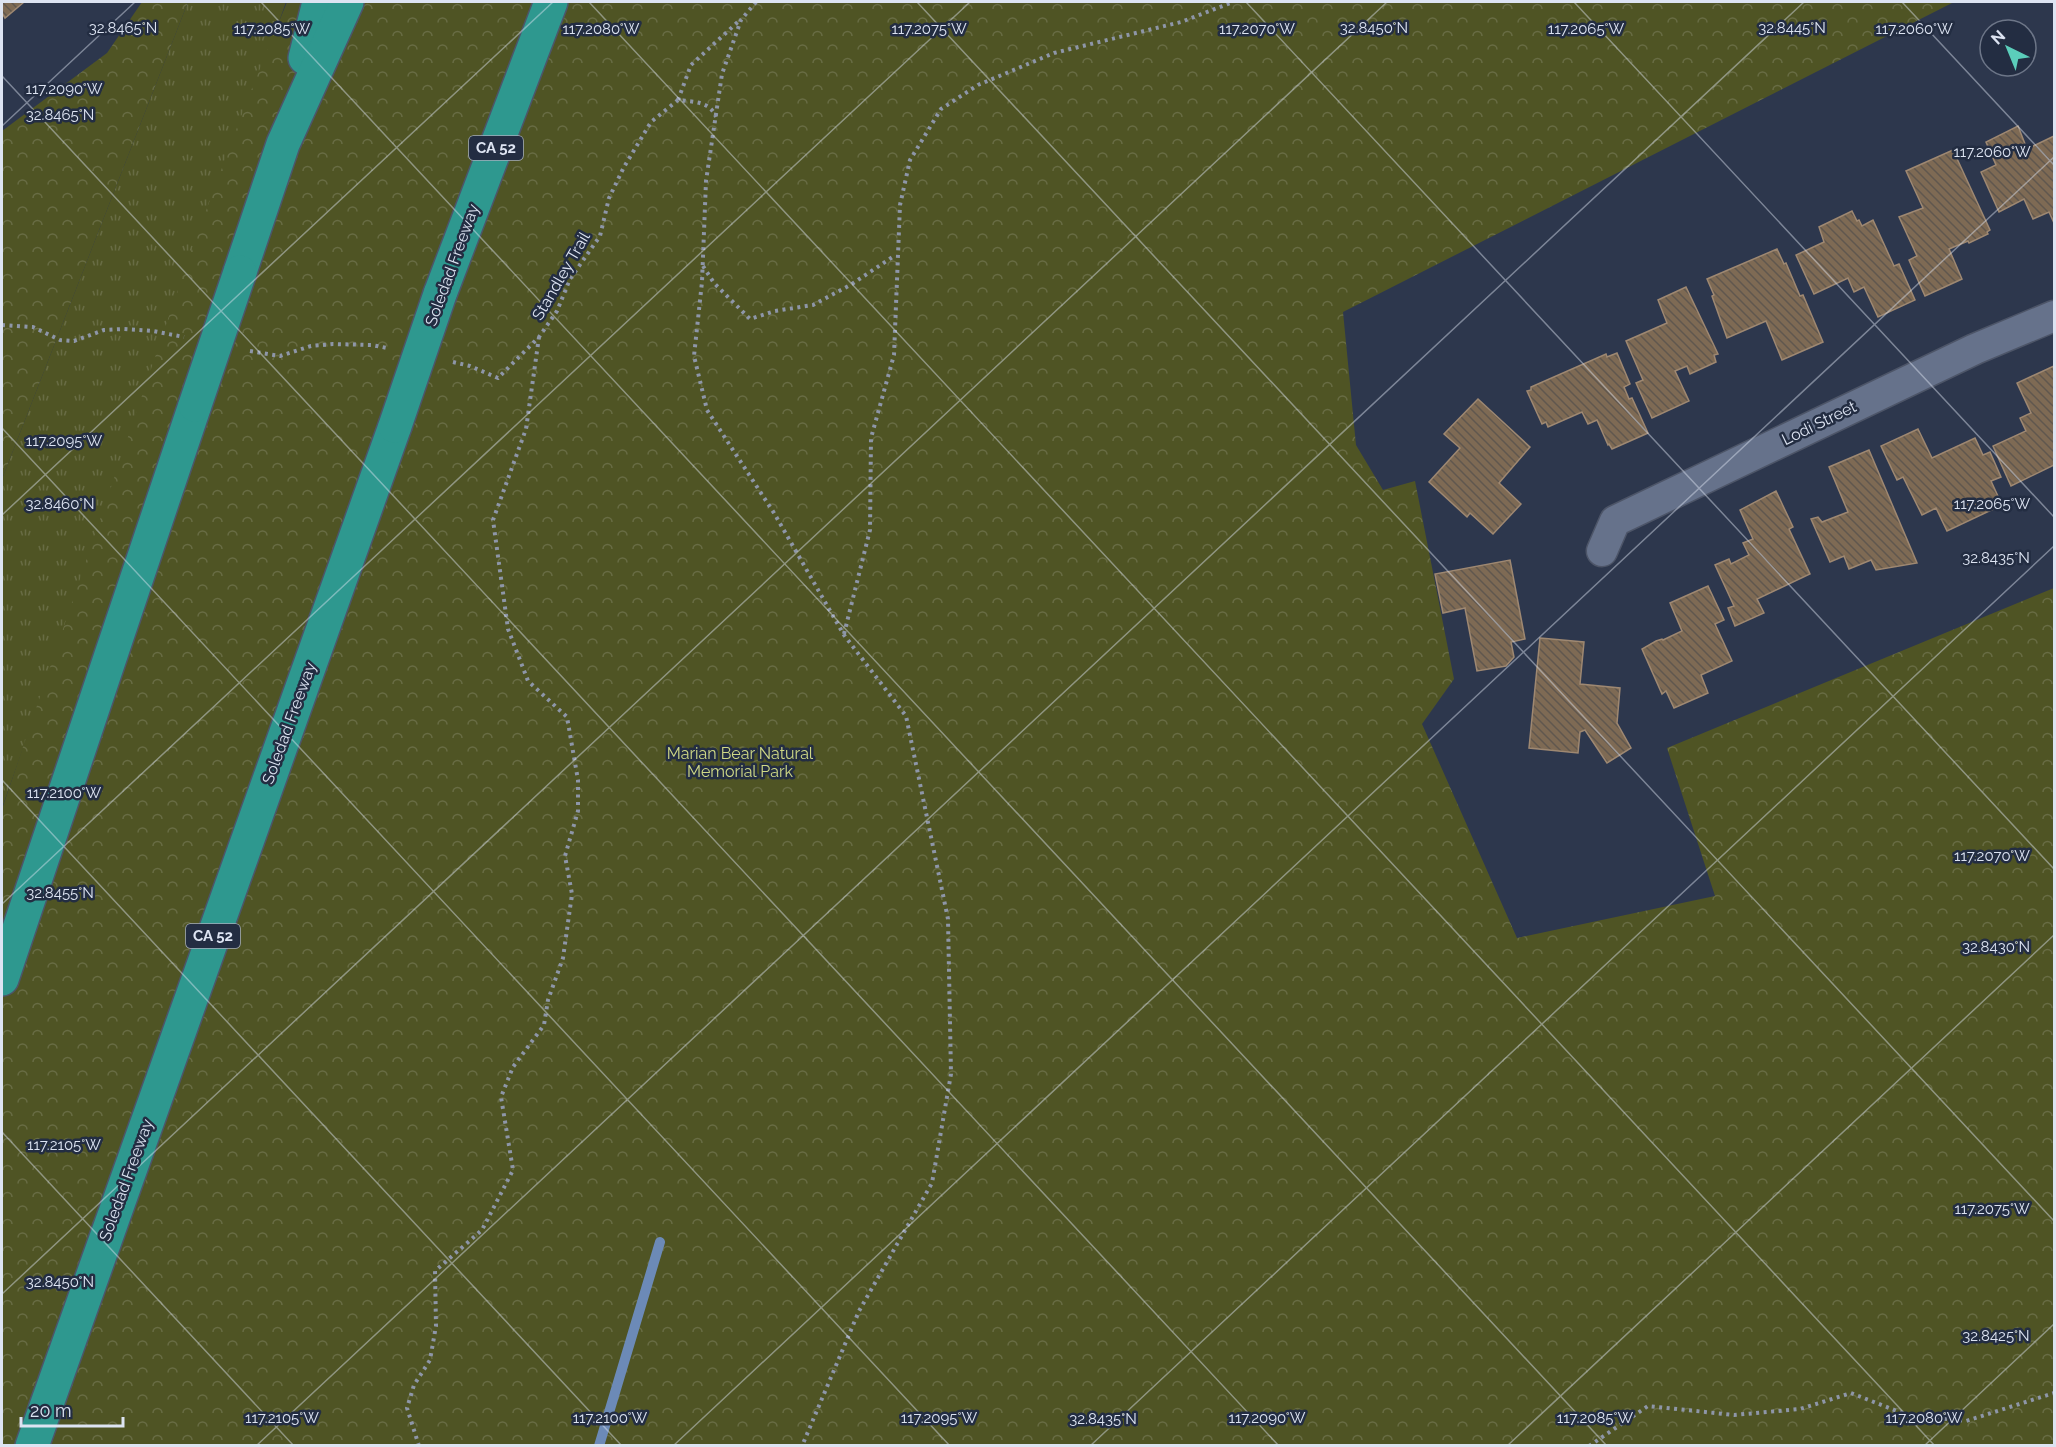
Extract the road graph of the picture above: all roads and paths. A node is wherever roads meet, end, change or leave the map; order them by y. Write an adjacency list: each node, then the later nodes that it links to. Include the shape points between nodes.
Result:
1 (319, 2): 9 (highway)
2 (347, 2): 9 (highway)
3 (552, 2): 19 (highway, Soledad Freeway / CA 52, bridge, via 440,294)
4 (756, 2): 6 (path)
5 (1233, 2): 16 (path, via 1181,22 1054,52 978,85 941,109 910,160 900,205 894,355 871,438 870,530)
6 (741, 20): 7 (path, via 691,65); 8 (path, via 722,74)
7 (678, 100): 8 (path, via 703,103); 13 (path, Standley Trail, via 651,122 609,198 600,236 570,279 557,311)
8 (716, 118): 11 (path, via 706,181)
9 (283, 144): 17 (highway, bridge)
10 (894, 256): 11 (path, via 813,305 750,319 714,283)
11 (703, 266): 16 (path, via 694,356 707,410 774,513)
12 (2055, 316): 15 (street, Lodi Street, via 1975,349 1615,521)
13 (539, 337): 14 (path, Standley Trail, via 498,378); 20 (path, via 526,429 493,520 512,640 528,681 567,717 578,780 578,811 564,856 572,894 563,957 544,1025 513,1067 501,1097 513,1170 482,1230 435,1271 436,1326 430,1360 414,1385 407,1408)
14 (470, 366)
15 (1602, 551)
16 (844, 635): 21 (path, via 906,716 948,919 951,1074 932,1183 859,1311)
17 (2, 979)
18 (2055, 1393): 22 (path, via 1966,1421 1907,1415 1851,1394 1800,1409 1734,1415 1648,1406)
19 (32, 1446)
20 (419, 1446)
21 (802, 1446)
22 (1589, 1446)

